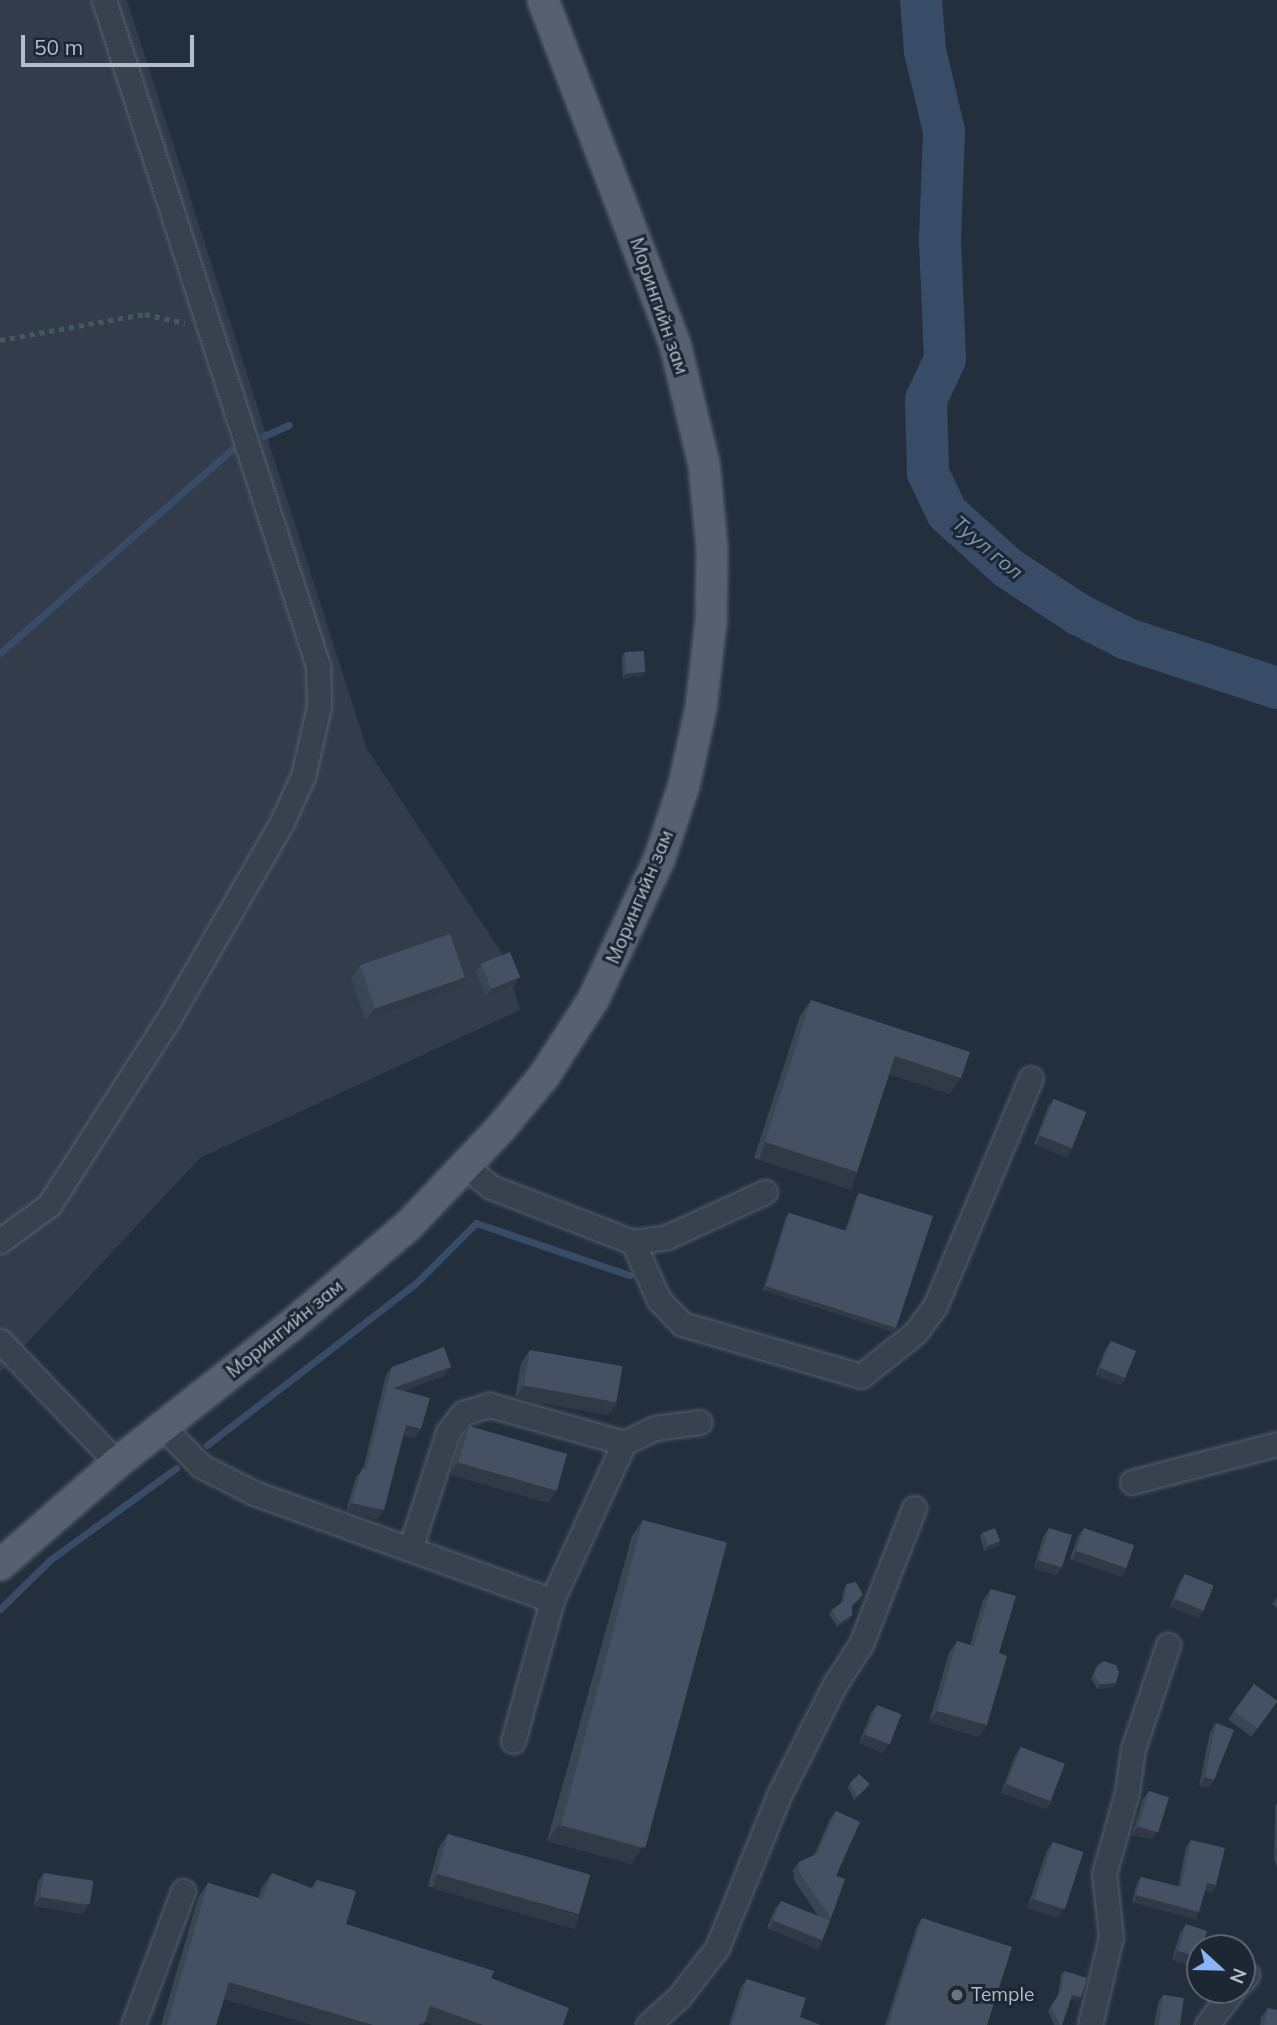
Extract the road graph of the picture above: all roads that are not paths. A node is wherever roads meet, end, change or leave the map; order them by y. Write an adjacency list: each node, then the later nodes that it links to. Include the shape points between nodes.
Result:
1 (104, 0): 6 (street, via 318,666 314,740 282,822 154,1042 49,1205)
2 (543, 0): 4 (main road, Морингийн зам, via 675,344 705,464 712,548 711,621 701,708 684,785 630,928 593,1000 544,1076)
3 (1031, 1079): 7 (street, via 935,1306 916,1332 861,1376 682,1324 659,1300)
4 (466, 1167): 7 (street, via 491,1187); 10 (main road, Морингийн зам, via 408,1226)
5 (765, 1192): 7 (street, via 667,1237)
6 (0, 1241)
7 (633, 1242)
8 (0, 1341): 13 (street)
9 (700, 1422): 11 (street, via 654,1428)
10 (163, 1427): 13 (main road, Морингийн зам); 16 (street, via 201,1466 254,1493)
11 (624, 1443): 16 (street, via 490,1405 463,1413 448,1432); 18 (street)
12 (1277, 1444): 14 (street)
13 (117, 1463): 17 (main road, Морингийн зам)
14 (1132, 1482)
15 (914, 1508): 24 (street, via 861,1644 835,1684 779,1796 717,1948 679,1997)
16 (410, 1549): 18 (street)
17 (0, 1565)
18 (552, 1600): 20 (street)
19 (1168, 1645): 25 (street, via 1133,1749 1127,1792 1104,1874 1111,1937)
20 (513, 1741)
21 (183, 1891): 23 (street)
22 (1224, 2004): 26 (street)
23 (133, 2025)
24 (648, 2025)
25 (1090, 2025)
26 (1207, 2025)

